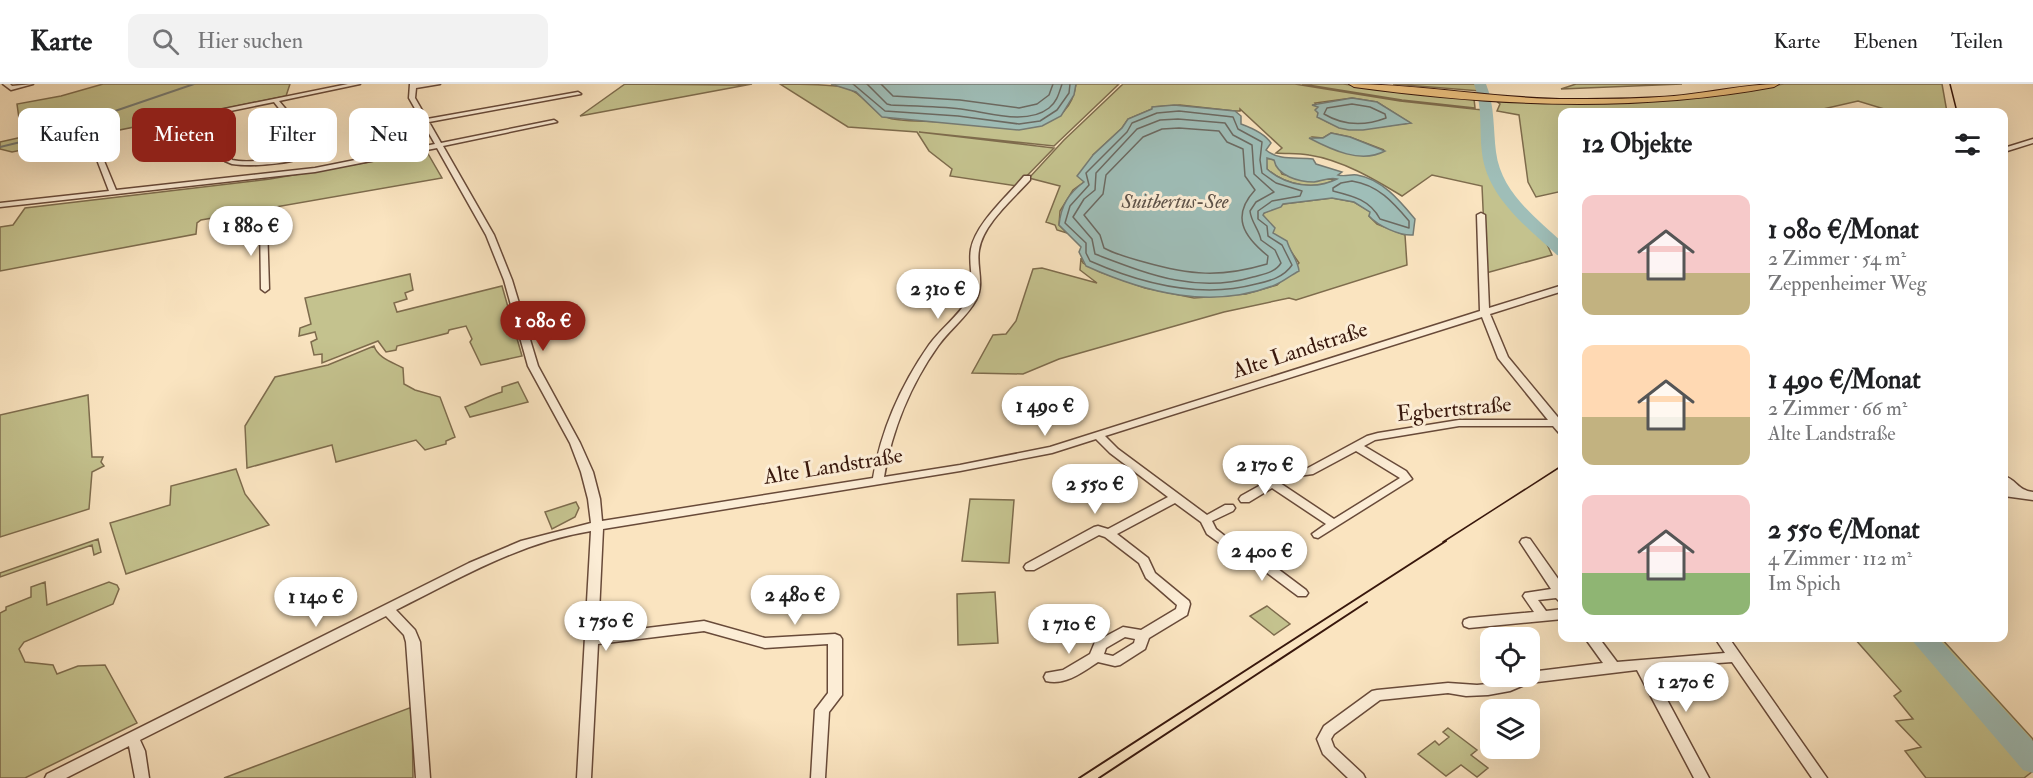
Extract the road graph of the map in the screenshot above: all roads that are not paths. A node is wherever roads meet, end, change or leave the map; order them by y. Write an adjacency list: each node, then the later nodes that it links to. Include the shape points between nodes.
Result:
1 (6, 84): 2 (street, via 10,88)
2 (30, 84)
3 (357, 84): 13 (street)
4 (437, 84): 9 (street)
5 (1354, 84): 11 (highway)
6 (1380, 84): 11 (highway)
7 (1748, 84): 12 (highway, via 1644,95)
8 (1774, 84): 12 (highway, via 1650,99 1593,101)
9 (413, 85): 15 (street, via 412,98)
10 (578, 94): 16 (street)
11 (1469, 94): 12 (highway)
12 (1497, 96)
13 (275, 100): 14 (street); 23 (street, via 315,150 297,157)
14 (236, 108)
15 (418, 108)
16 (429, 120)
17 (554, 122): 20 (street)
18 (429, 128): 20 (street)
19 (2033, 141): 21 (street)
20 (439, 146): 25 (street, via 315,170); 47 (street, via 490,234 533,366 587,472)
21 (2008, 149)
22 (101, 162): 25 (street)
23 (232, 162)
24 (1027, 178): 36 (street, via 979,236 973,299 934,344 917,372 894,418)
25 (113, 191): 26 (street)
26 (0, 205)
27 (1481, 215): 31 (street)
28 (263, 224): 29 (street)
29 (266, 288)
30 (1558, 290): 31 (street, Alte Landstraße)
31 (1485, 313): 32 (street, via 1503,358); 34 (street, Alte Landstraße)
32 (1558, 425)
33 (1558, 427): 35 (street, Egbertstraße, via 1459,423 1382,435)
34 (1099, 436): 36 (street, Alte Landstraße, via 1025,456); 42 (street)
35 (1356, 446): 38 (street, Egbertstraße, via 1310,472 1288,474); 46 (street, via 1406,479)
36 (878, 480): 47 (street, Alte Landstraße)
37 (2008, 482): 40 (street)
38 (1272, 483): 43 (street, Egbertstraße); 46 (street)
39 (2008, 492): 40 (street)
40 (2020, 494): 41 (street)
41 (2033, 496)
42 (1175, 498): 45 (street); 48 (street)
43 (1245, 499)
44 (1229, 508): 45 (street)
45 (1206, 520): 53 (street, via 1211,531)
46 (1334, 524): 49 (street)
47 (597, 525): 55 (street, Alte Landstraße, via 513,548); 60 (street)
48 (1109, 534): 51 (street, via 1098,530); 59 (street, via 1144,561 1150,575 1184,604 1182,612)
49 (1318, 534)
50 (1526, 542): 52 (street)
51 (1030, 567)
52 (1558, 590)
53 (1302, 593)
54 (1558, 596): 57 (street, via 1529,596)
55 (388, 610): 68 (street, Alte Landstraße); 71 (street, via 410,633 413,642)
56 (1558, 614): 57 (street)
57 (1543, 616): 58 (street)
58 (1469, 623)
59 (1143, 635): 63 (street, via 1123,632 1100,645); 63 (street, via 1140,646 1115,661)
60 (591, 640): 72 (street); 73 (street, via 704,626 765,643 835,639 835,695 822,710)
61 (1595, 642): 66 (street)
62 (1725, 642): 64 (street)
63 (1096, 657): 67 (street, via 1066,675)
64 (1736, 657): 65 (street); 76 (street)
65 (1641, 664): 66 (street); 75 (street)
66 (1614, 668): 74 (street, via 1526,678 1515,685 1459,692 1448,688 1377,695 1329,730 1324,740 1328,750)
67 (1051, 677)
68 (132, 738): 69 (street, Alte Landstraße); 70 (street)
69 (52, 778)
70 (142, 778)
71 (423, 778)
72 (584, 778)
73 (818, 778)
74 (1358, 778)
75 (1702, 778)
76 (1820, 778)

